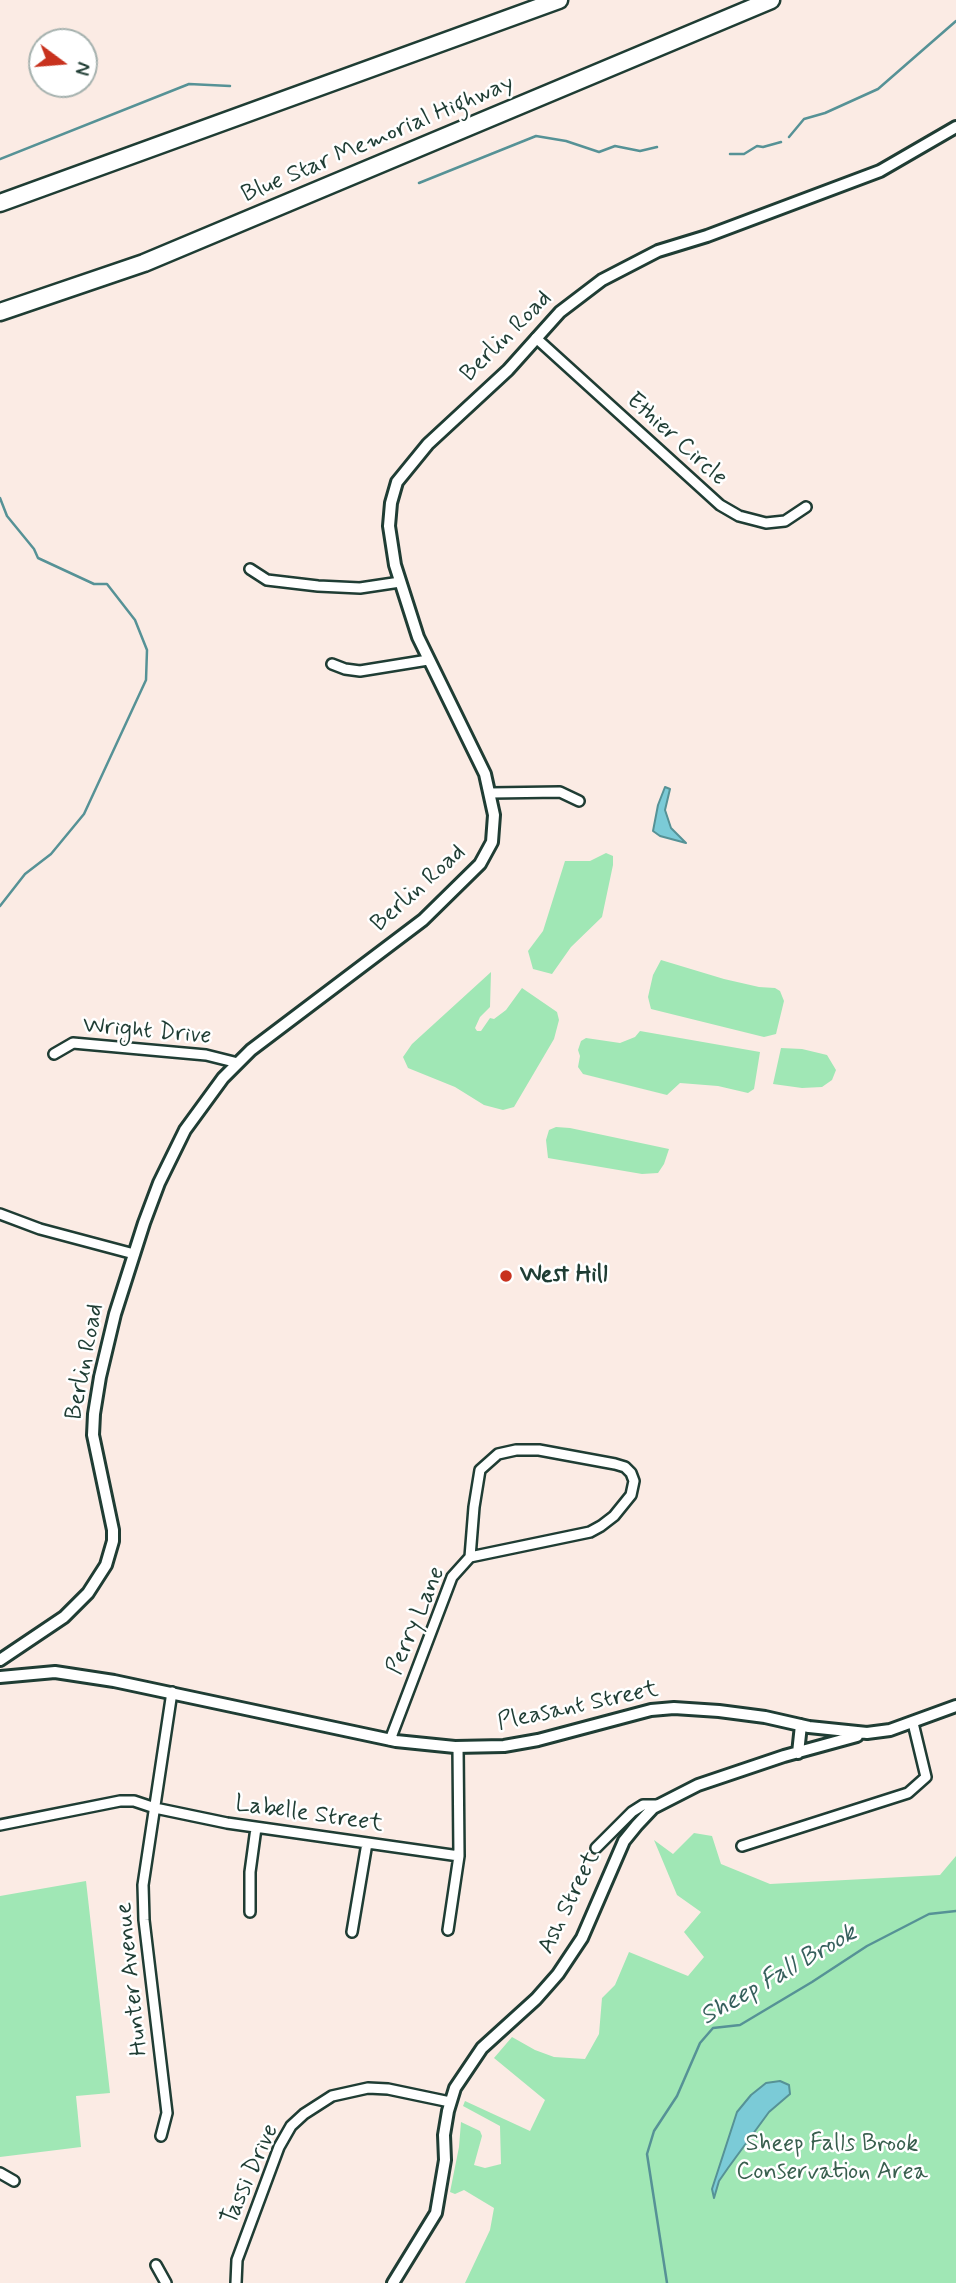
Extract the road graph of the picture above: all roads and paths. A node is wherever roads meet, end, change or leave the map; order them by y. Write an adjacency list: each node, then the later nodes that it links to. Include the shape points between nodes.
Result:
1 (559, 0): 4 (highway)
2 (771, 0): 5 (highway, Blue Star Memorial Highway, via 144,263)
3 (956, 127): 6 (street, Berlin Road, via 880,171 633,262 577,297)
4 (0, 203)
5 (0, 312)
6 (536, 338): 7 (street, Ethier Circle, via 720,505 766,523 785,521); 9 (street, Berlin Road, via 436,435 397,482 389,526)
7 (806, 507)
8 (250, 569): 9 (street, via 267,580 318,586 360,588)
9 (400, 582): 10 (street, Berlin Road)
10 (428, 660): 11 (street, via 360,671); 12 (street, Berlin Road, via 474,748)
11 (331, 664)
12 (491, 793): 13 (street, via 560,792); 15 (street, Berlin Road, via 492,842 480,864 417,925)
13 (579, 801)
14 (54, 1054): 15 (street, Wright Drive, via 73,1043 206,1055)
15 (237, 1063): 17 (street, Berlin Road, via 185,1130 159,1183)
16 (0, 1214): 17 (street)
17 (134, 1254): 19 (street, Berlin Road, via 106,1346 94,1414 93,1435 112,1519 108,1558 81,1602)
18 (470, 1557): 18 (street, Perry Lane, via 590,1532 614,1516 631,1495 631,1473 625,1466 540,1450 498,1454 480,1470); 26 (street, Perry Lane, via 452,1577)
19 (0, 1660)
20 (0, 1677): 21 (street, Pleasant Street, via 55,1672)
21 (172, 1692): 26 (street, Pleasant Street); 30 (street, Hunter Avenue)
22 (956, 1706): 23 (street, Pleasant Street)
23 (913, 1723): 25 (street, Pleasant Street); 34 (street, via 926,1777 908,1793)
24 (801, 1725): 25 (street, Pleasant Street); 27 (street, Pleasant Street, via 719,1711 663,1709 538,1740); 28 (street)
25 (867, 1733): 28 (street, Ash Street)
26 (390, 1740): 27 (street, Pleasant Street)
27 (458, 1747): 36 (street)
28 (798, 1753): 29 (street, Ash Street, via 735,1771)
29 (659, 1805): 35 (street, via 643,1805 632,1812); 40 (street, Ash Street, via 624,1841 582,1938 558,1974 482,2048 464,2071)
30 (155, 1808): 31 (street, Labelle Street, via 120,1801); 32 (street, Labelle Street); 41 (street, Hunter Avenue, via 143,1885 167,2113)
31 (0, 1825)
32 (256, 1828): 33 (street, Labelle Street); 37 (street)
33 (368, 1843): 36 (street, Labelle Street); 39 (street)
34 (742, 1846)
35 (596, 1848)
36 (459, 1856): 38 (street)
37 (250, 1912)
38 (448, 1930)
39 (352, 1932)
40 (450, 2102): 46 (street, Tassi Drive, via 368,2088 332,2096 304,2114 279,2147 237,2260); 47 (street, Ash Street, via 436,2213)
41 (161, 2136)
42 (0, 2173): 43 (street)
43 (14, 2181)
44 (156, 2265): 45 (street)
45 (166, 2283)
46 (236, 2283)
47 (393, 2283)

